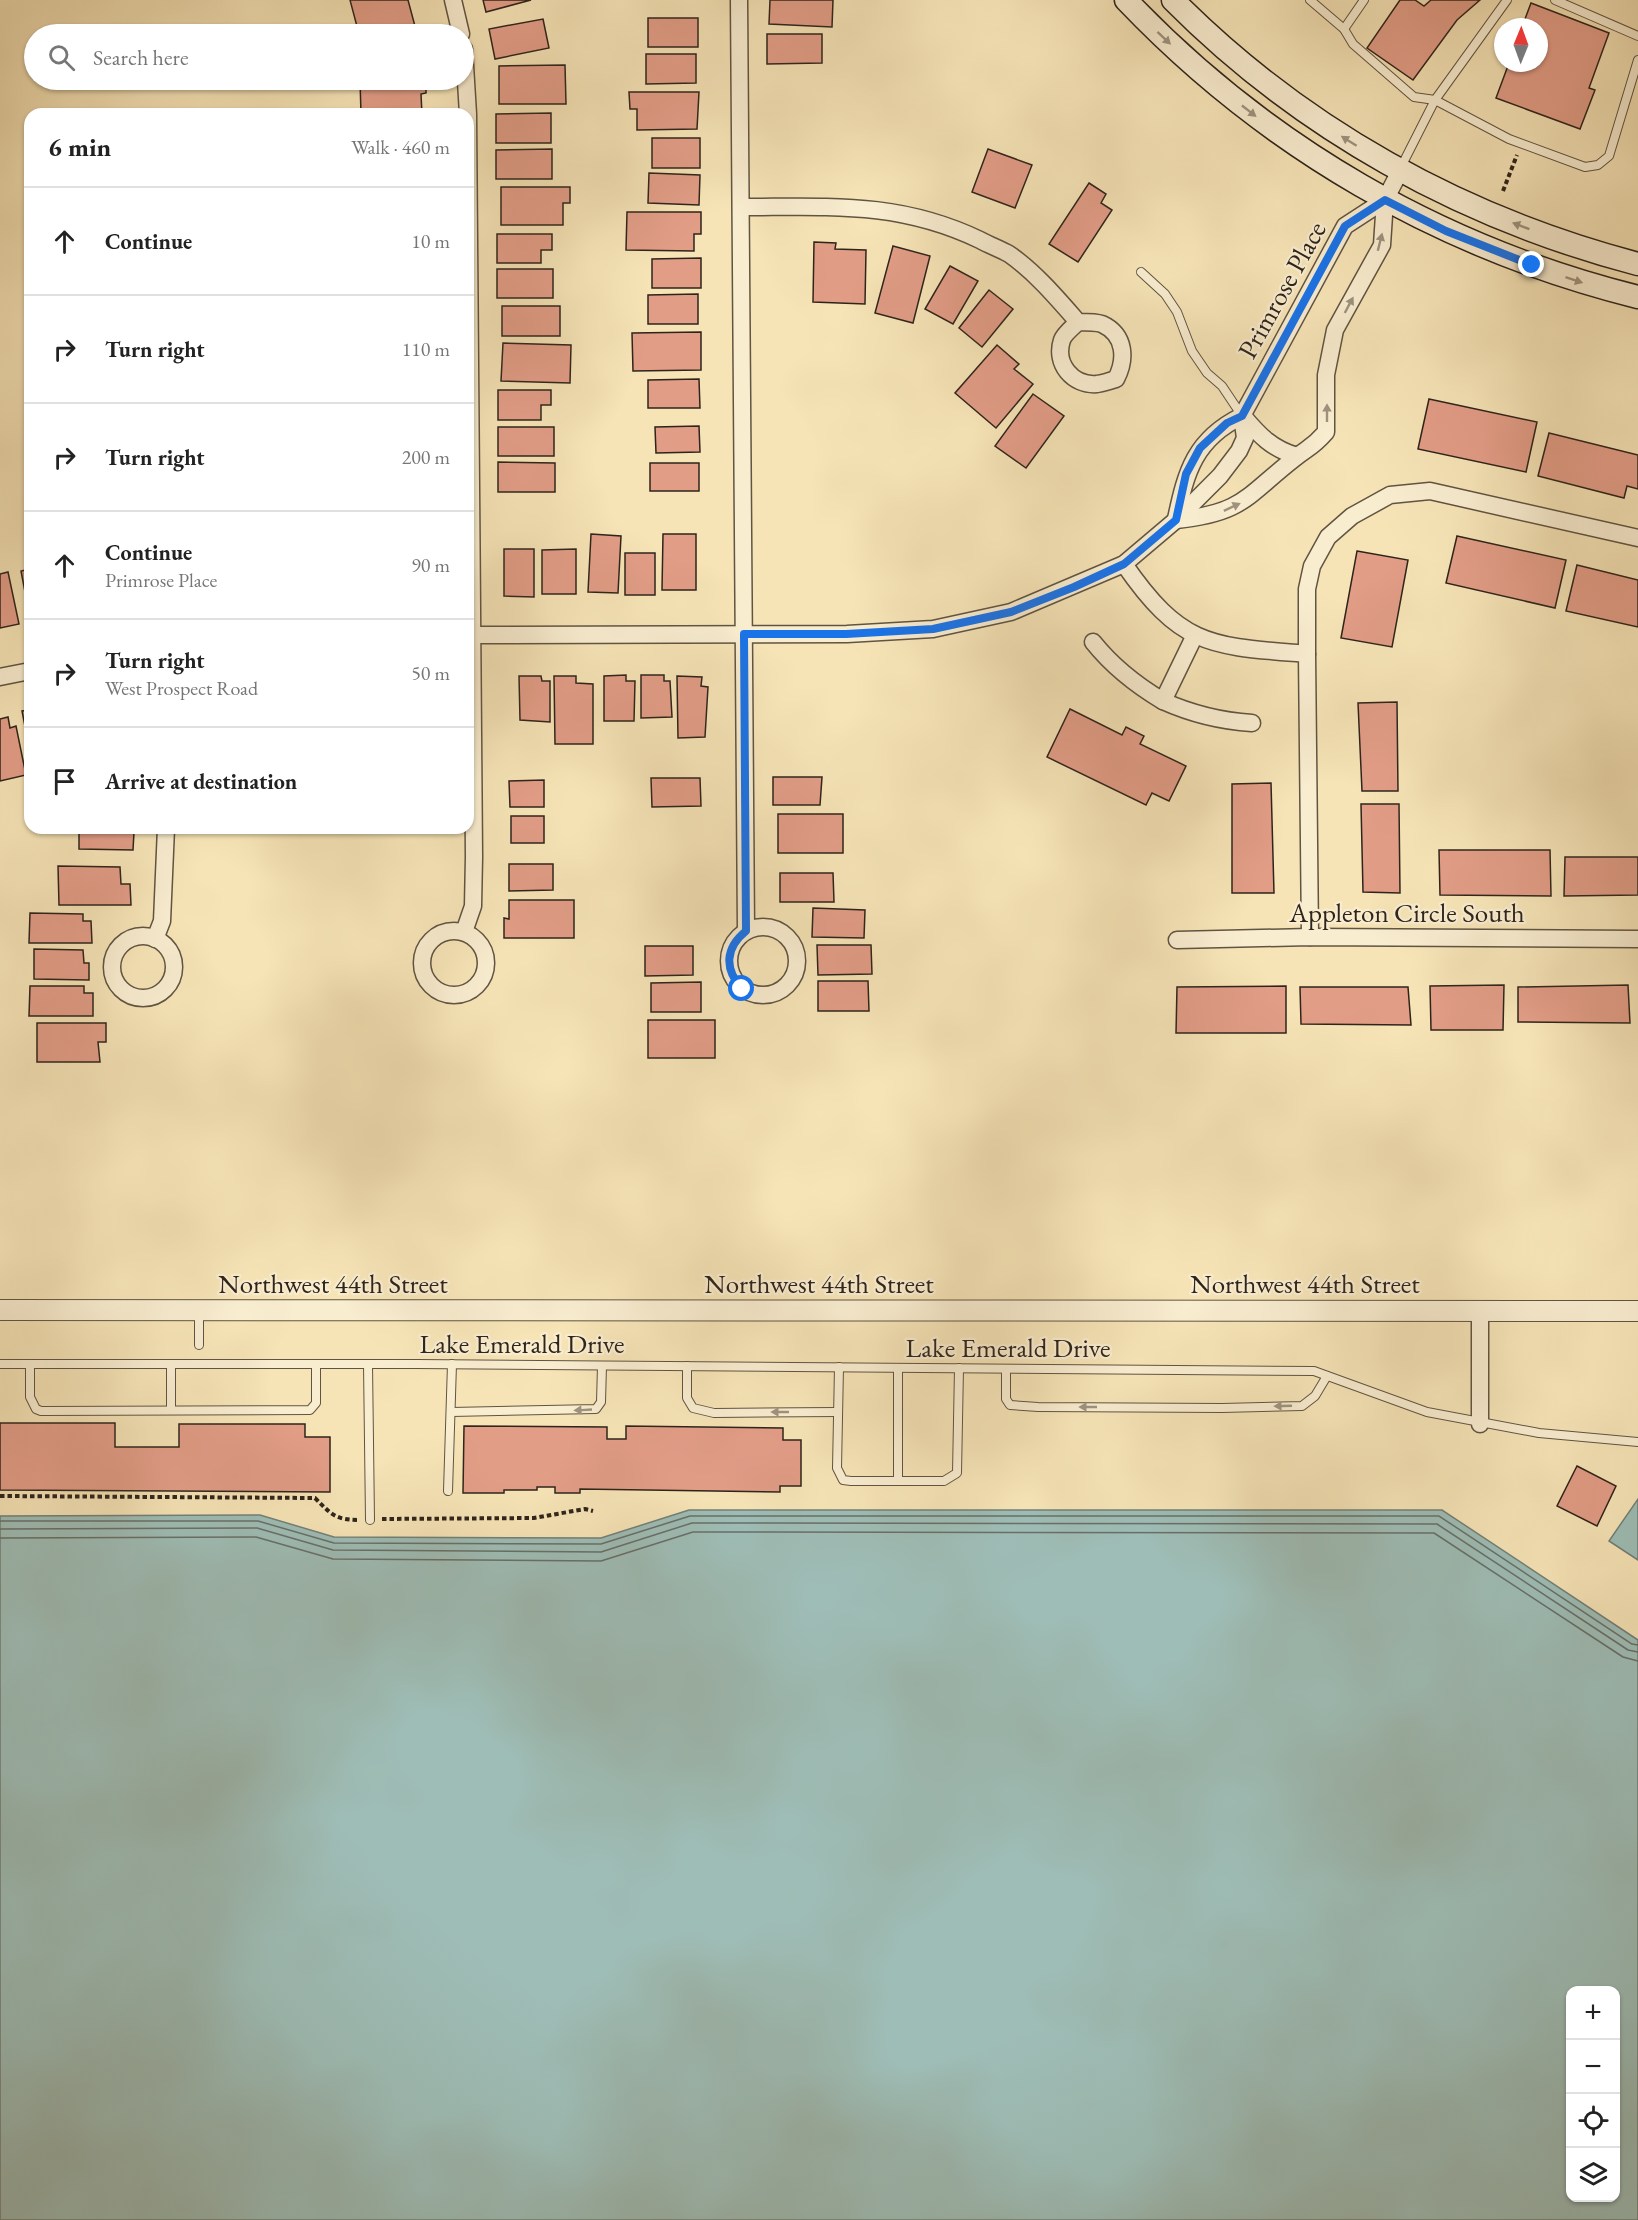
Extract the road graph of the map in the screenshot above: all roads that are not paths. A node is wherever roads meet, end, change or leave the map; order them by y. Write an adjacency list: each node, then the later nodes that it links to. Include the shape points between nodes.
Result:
1 (453, 0): 9 (street)
2 (739, 0): 18 (street)
3 (1126, 0): 17 (main road, one-way to 17, via 1238,103 1288,141)
4 (1173, 0): 16 (main road, one-way to 4, via 1280,93)
5 (1310, 0): 10 (lane)
6 (1364, 0): 10 (lane)
7 (1507, 0): 14 (lane)
8 (1555, 0): 11 (lane)
9 (459, 24)
10 (1344, 29): 14 (lane, via 1353,44 1414,97)
11 (1638, 36)
12 (1638, 60): 14 (lane, via 1609,156 1598,165 1586,167 1509,140)
13 (466, 90): 15 (street)
14 (1435, 100): 16 (lane)
15 (468, 108)
16 (1400, 171): 17 (street); 19 (main road, one-way to 16, via 1520,226)
17 (1385, 200): 21 (main road, one-way to 21, via 1446,231 1513,258); 23 (street, Primrose Place, via 1345,226); 24 (street, one-way to 17, via 1312,448 1326,432 1326,375 1335,330 1382,244)
18 (742, 207): 22 (street, via 875,208 908,213 952,227 1009,254 1056,296); 28 (street)
19 (1638, 264)
20 (1141, 272): 23 (lane, via 1165,294 1177,312 1192,351)
21 (1638, 297)
22 (1078, 322)
23 (1242, 416): 24 (street, via 1279,451); 25 (street, via 1227,423 1200,448 1186,474); 25 (street, via 1245,438 1239,451)
24 (1297, 456): 25 (street, one-way to 24, via 1231,509)
25 (1176, 520): 27 (street)
26 (1638, 538): 32 (street, via 1430,491 1390,495 1352,516 1328,537 1312,566 1307,590)
27 (1124, 564): 28 (street, via 1011,612 933,629); 30 (street, via 1169,620)
28 (744, 634): 29 (street); 39 (street)
29 (474, 635)
30 (1195, 635): 32 (street, via 1242,649); 35 (street)
31 (1093, 642): 35 (street, via 1136,685)
32 (1307, 654): 41 (street)
33 (24, 672): 34 (street)
34 (0, 677)
35 (1163, 702): 36 (street, via 1223,721)
36 (1252, 723)
37 (166, 834): 42 (street, via 162,921)
38 (472, 834): 40 (street, via 473,906)
39 (746, 931): 39 (street, via 737,938 729,959 735,980 742,989 753,993 775,993 792,978 796,968 794,946 768,927)
40 (464, 932)
41 (1310, 937): 43 (street, Appleton Circle South); 44 (street, Appleton Circle South)
42 (155, 939)
43 (1638, 939)
44 (1177, 940)
45 (0, 1310): 46 (street, Northwest 44th Street)
46 (199, 1311): 47 (street, Northwest 44th Street); 49 (lane)
47 (1480, 1311): 48 (street, Northwest 44th Street); 66 (street)
48 (1638, 1311)
49 (199, 1345)
50 (0, 1364): 51 (lane, Lake Emerald Drive)
51 (30, 1364): 52 (lane, Lake Emerald Drive); 63 (lane, via 30,1397 41,1411)
52 (171, 1364): 53 (lane, Lake Emerald Drive); 63 (lane)
53 (316, 1364): 54 (lane, Lake Emerald Drive); 63 (lane, via 316,1403 310,1410)
54 (368, 1364): 55 (lane, Lake Emerald Drive); 70 (lane)
55 (452, 1364): 56 (lane, Lake Emerald Drive); 64 (lane)
56 (602, 1365): 57 (lane, Lake Emerald Drive); 64 (lane, one-way to 64, via 601,1402 596,1409)
57 (687, 1366): 58 (lane, Lake Emerald Drive); 65 (lane, one-way to 57, via 714,1413 693,1408 687,1398)
58 (839, 1367): 59 (lane, Lake Emerald Drive); 65 (lane)
59 (898, 1368): 60 (lane, Lake Emerald Drive); 68 (lane)
60 (959, 1368): 61 (lane, Lake Emerald Drive); 68 (lane, via 957,1473 944,1481)
61 (1006, 1369): 62 (lane, Lake Emerald Drive, via 1314,1371); 62 (lane, one-way to 61, via 1315,1396 1302,1406 1038,1407 1010,1405 1006,1399)
62 (1327, 1376): 66 (lane, Lake Emerald Drive, via 1427,1412)
63 (171, 1410)
64 (451, 1412): 69 (lane)
65 (838, 1412): 68 (lane, via 839,1475 843,1480)
66 (1480, 1424): 67 (lane, Lake Emerald Drive)
67 (1638, 1442)
68 (898, 1481)
69 (448, 1491)
70 (370, 1520)

